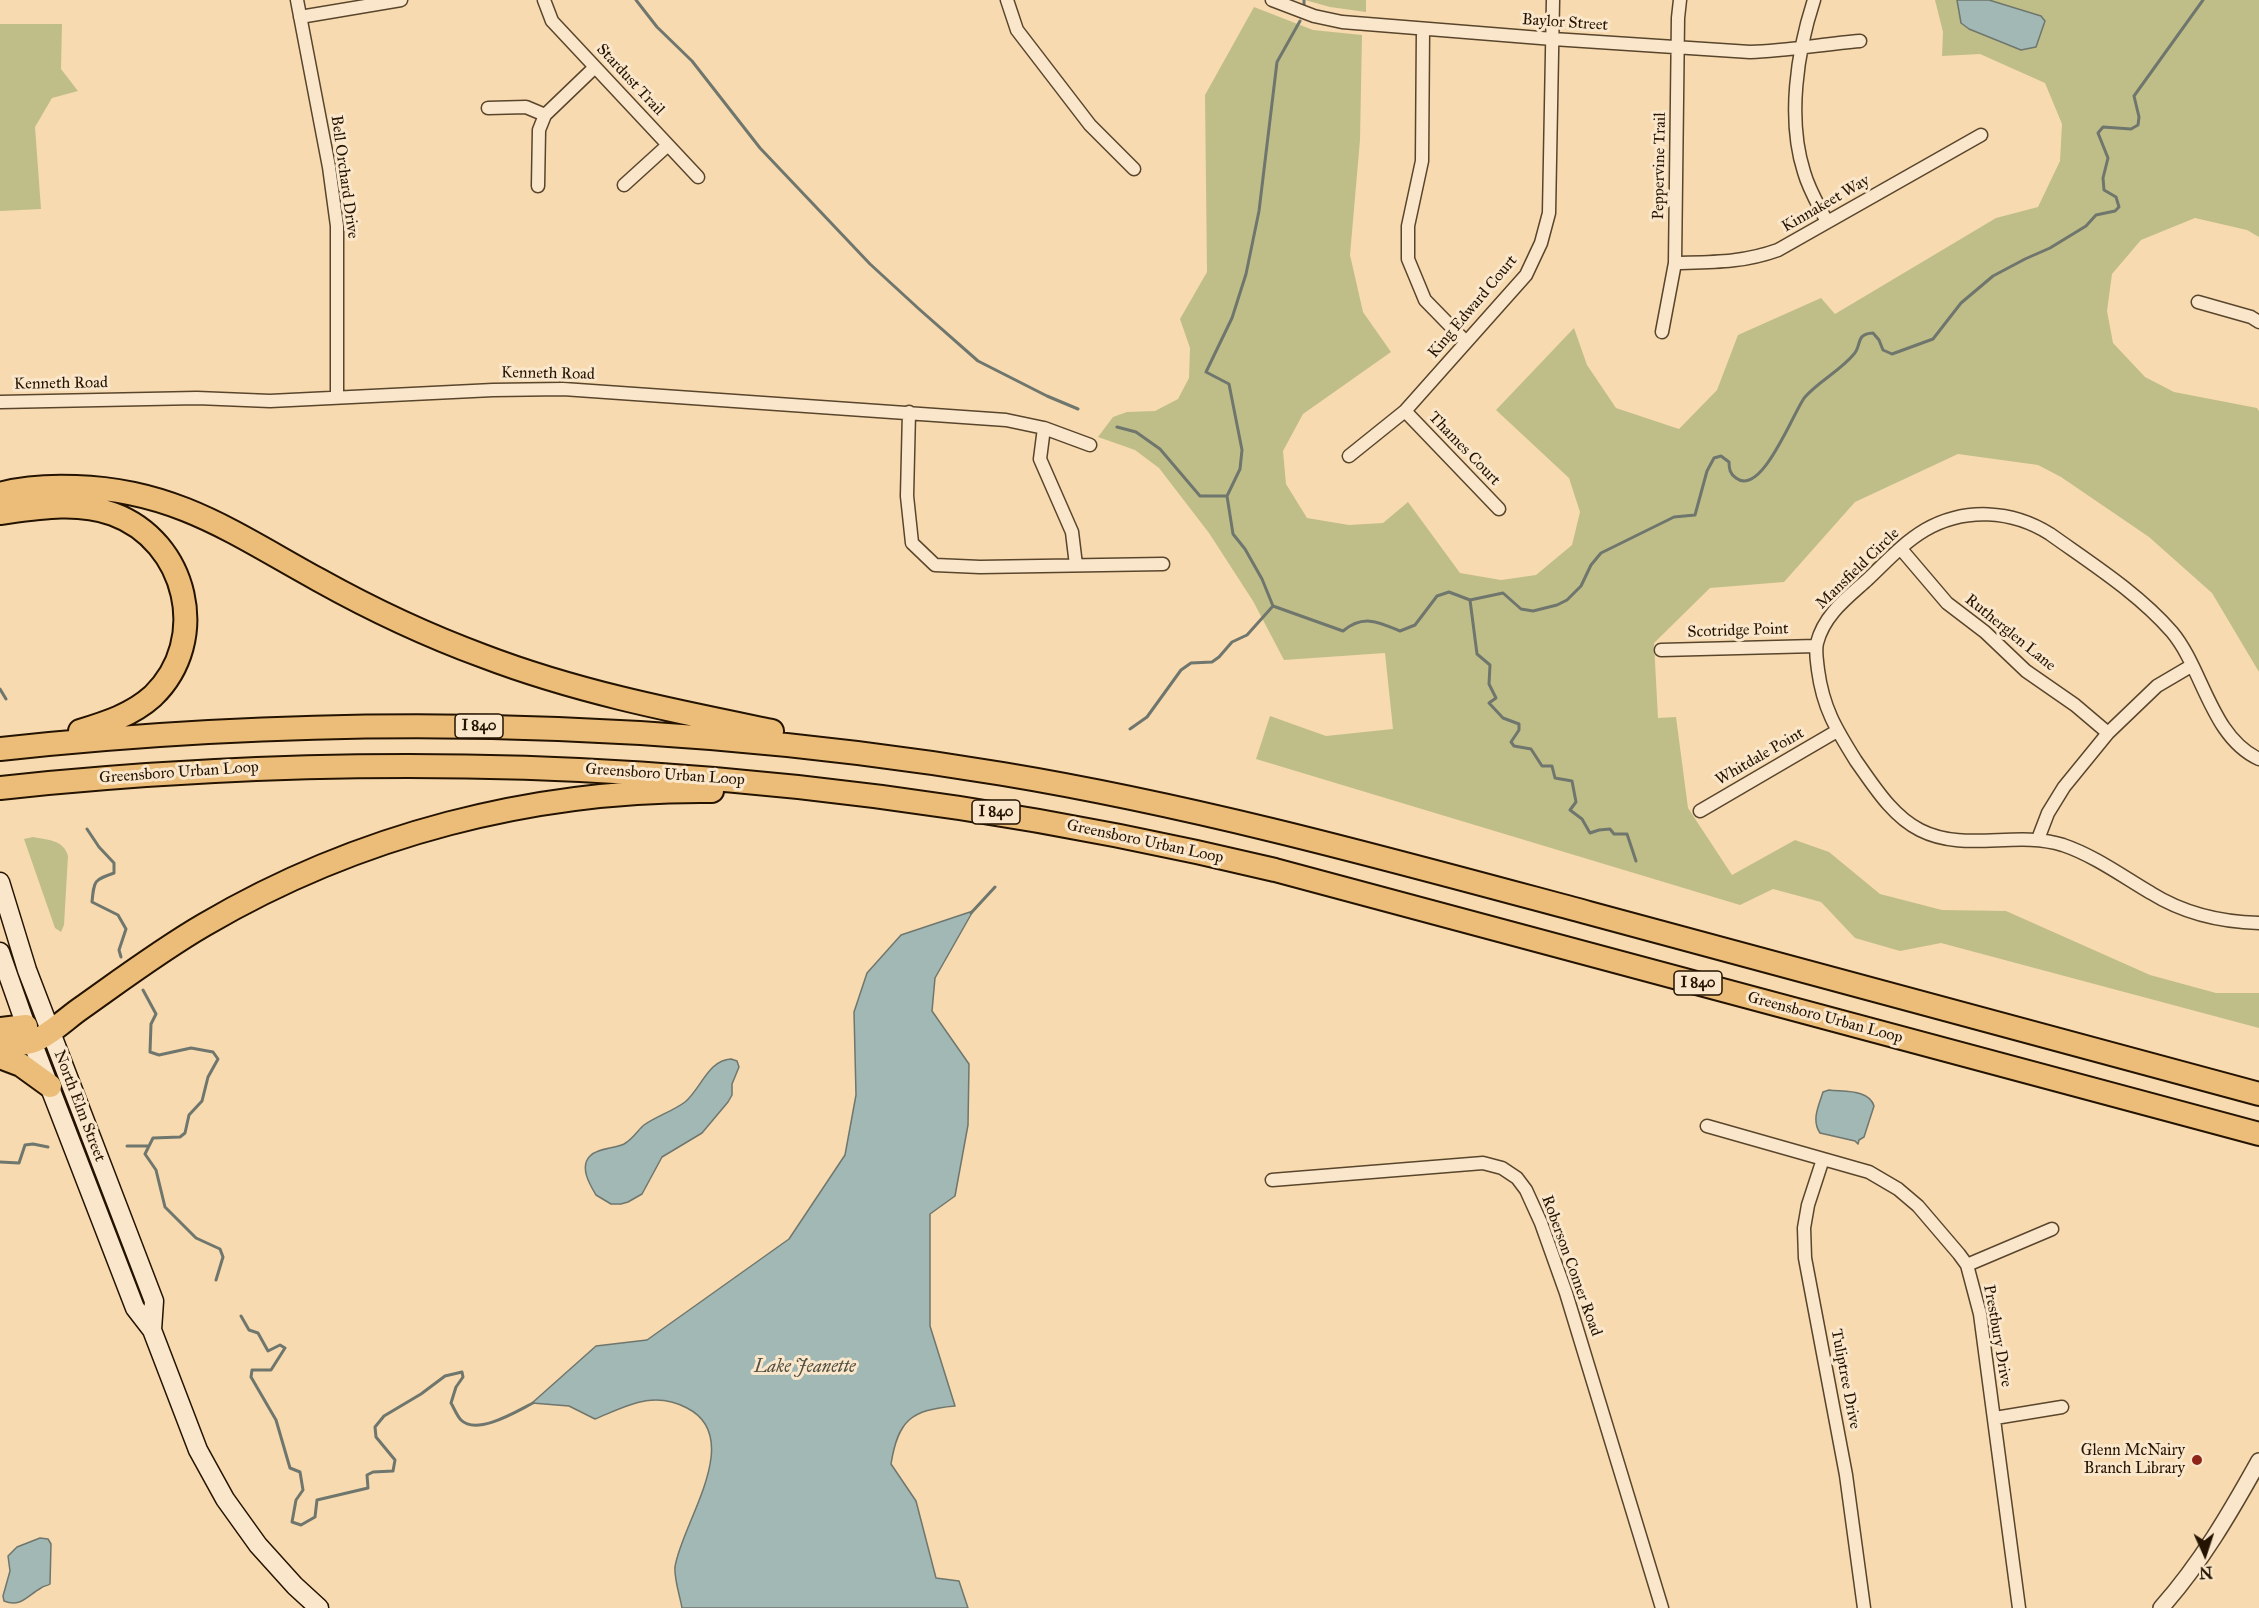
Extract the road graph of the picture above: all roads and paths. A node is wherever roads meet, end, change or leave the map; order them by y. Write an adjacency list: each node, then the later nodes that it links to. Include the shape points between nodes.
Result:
1 (297, 0): 9 (street, Bell Orchard Drive)
2 (401, 0): 9 (street)
3 (544, 0): 15 (street, Stardust Trail, via 552,21)
4 (1007, 0): 20 (street, via 1017,30 1090,125)
5 (1272, 0): 10 (street, Baylor Street, via 1342,22)
6 (1553, 0): 11 (street, King Edward Court)
7 (1680, 0): 13 (street, Peppervine Trail)
8 (1814, 0): 14 (street)
9 (300, 17): 30 (street, Bell Orchard Drive, via 338,226)
10 (1423, 29): 11 (street, Baylor Street); 29 (street, via 1422,161 1408,226 1408,259 1425,300)
11 (1552, 39): 13 (street, Baylor Street); 29 (street, King Edward Court, via 1549,213 1541,243 1526,275)
12 (1860, 41): 14 (street, Baylor Street)
13 (1678, 46): 14 (street, Baylor Street, via 1750,52); 25 (street, Peppervine Trail)
14 (1802, 48): 24 (street, via 1795,130 1804,173)
15 (595, 67): 17 (street); 19 (street, Stardust Trail)
16 (488, 108): 17 (street, via 526,106)
17 (545, 114): 23 (street, via 539,130)
18 (1981, 135): 24 (street, Kinnakeet Way)
19 (668, 145): 21 (street, Stardust Trail); 22 (street)
20 (1134, 169)
21 (698, 177)
22 (624, 185)
23 (538, 186)
24 (1827, 222): 25 (street, Kinnakeet Way, via 1757,258)
25 (1675, 263): 28 (street, Peppervine Trail)
26 (2198, 302): 27 (street)
27 (2259, 322)
28 (1662, 332)
29 (1466, 342): 32 (street, King Edward Court)
30 (337, 397): 31 (street, Kenneth Road); 33 (street, Kenneth Road, via 563,389)
31 (0, 402)
32 (1405, 411): 36 (street, King Edward Court); 38 (street, Thames Court)
33 (909, 412): 34 (street, Kenneth Road, via 1006,420); 42 (street, via 907,496 912,543 935,565)
34 (1044, 428): 35 (street, Kenneth Road); 42 (street, via 1040,459 1072,532)
35 (1090, 445)
36 (1349, 456)
37 (3, 492): 51 (highway, via 85,487 158,498 223,526 380,611 446,642 519,669 656,707)
38 (1499, 509)
39 (0, 513): 48 (highway, via 68,507 96,509 123,518 145,532 166,554 178,576 185,603 185,632 179,654 153,696 116,720)
40 (1901, 549): 43 (street, Mansfield Circle, via 1835,609); 45 (street, Mansfield Circle, via 1926,530 1972,514 2010,516 2039,526 2151,611 2173,634); 47 (street, Rutherglen Lane, via 1947,603 2026,671)
41 (1163, 564): 42 (street)
42 (1076, 565)
43 (1816, 646): 44 (street, Scotridge Point); 46 (street, via 1820,687)
44 (1662, 650)
45 (2191, 666): 47 (street, via 2157,686); 50 (street, Mansfield Circle, via 2227,732)
46 (1837, 732): 54 (street, Whitdale Point); 55 (street, via 1885,801 1910,824 1938,837 1956,840)
47 (2108, 733): 55 (street, via 2064,787)
48 (26, 746): 49 (highway, I 840); 51 (highway, I 840, via 280,728 488,726 716,738)
49 (0, 749)
50 (2259, 759)
51 (931, 763): 64 (highway, I 840, via 1074,786 1285,832)
52 (0, 788): 53 (highway, Greensboro Urban Loop / I 840, via 210,770 425,765 641,772)
53 (854, 792): 60 (highway, via 683,791 605,795 529,806 435,827 332,862 235,907); 66 (highway, Greensboro Urban Loop / I 840, via 1066,825 1275,870)
54 (1700, 811)
55 (2038, 839): 57 (street, via 2084,853 2152,894 2186,909 2215,918)
56 (0, 882): 60 (main road, North Elm Street, via 27,970)
57 (2259, 923)
58 (0, 952): 60 (main road, North Elm Street)
59 (0, 1029): 60 (highway)
60 (36, 1033): 61 (highway); 63 (main road, North Elm Street); 71 (main road, North Elm Street, via 154,1301)
61 (0, 1048)
62 (0, 1057): 63 (highway, via 21,1065)
63 (50, 1086): 71 (main road, North Elm Street, via 135,1308)
64 (2259, 1094)
65 (1707, 1126): 67 (street, Prestbury Drive)
66 (2259, 1134)
67 (1823, 1159): 70 (street, Prestbury Drive, via 1869,1172 1898,1189 1918,1206); 77 (street, Tuliptree Drive, via 1808,1205 1805,1258 1846,1475)
68 (1272, 1180): 76 (street, Roberson Comer Road, via 1483,1163 1502,1168 1517,1179 1541,1223 1563,1284)
69 (2052, 1228): 70 (street)
70 (1967, 1265): 73 (street, Prestbury Drive, via 1980,1314)
71 (152, 1330): 75 (main road, North Elm Street, via 198,1450 225,1499 258,1545)
72 (2062, 1407): 73 (street)
73 (1995, 1418): 78 (street, Prestbury Drive)
74 (2259, 1461): 79 (street, via 2198,1563)
75 (319, 1608)
76 (1662, 1608)
77 (1864, 1608)
78 (2019, 1608)
79 (2161, 1608)

